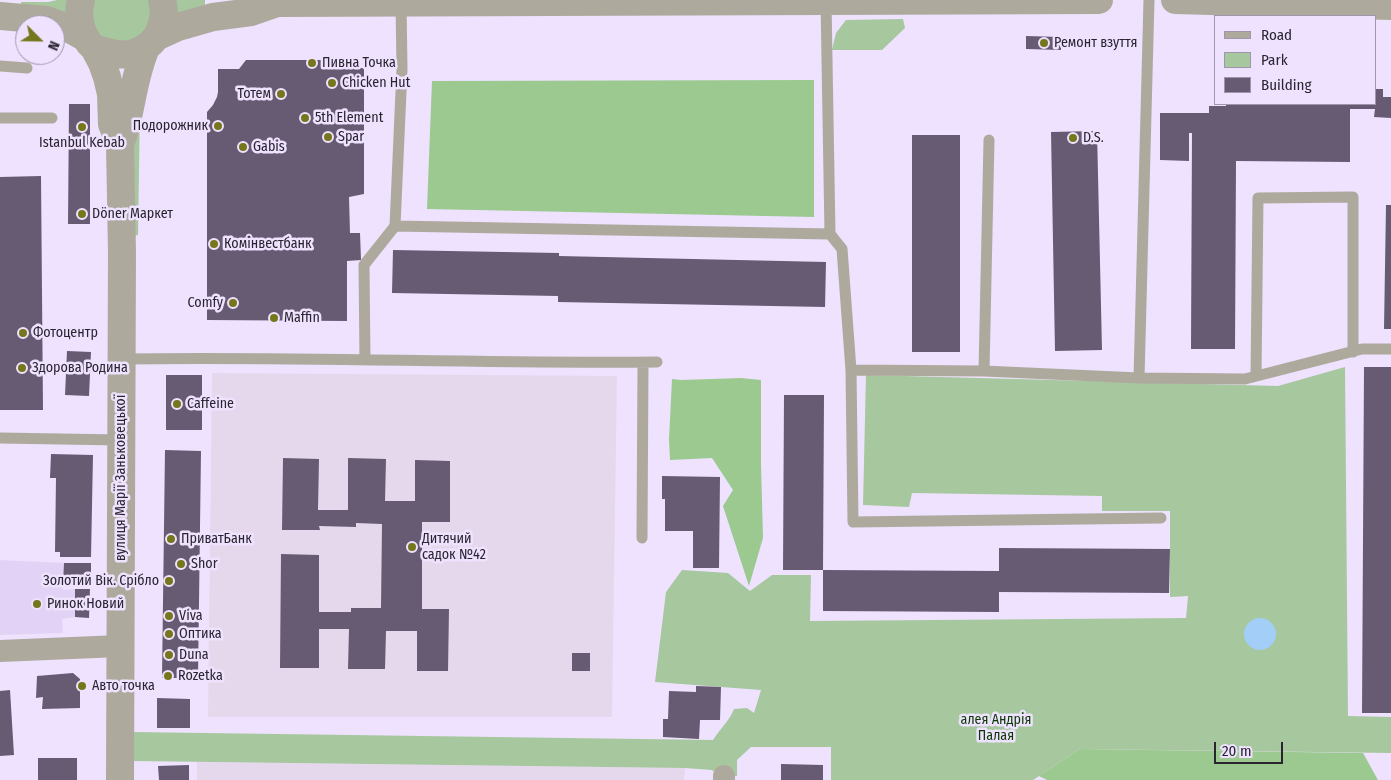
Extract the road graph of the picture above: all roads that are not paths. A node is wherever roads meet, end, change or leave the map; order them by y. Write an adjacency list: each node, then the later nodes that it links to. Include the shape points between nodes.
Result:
1 (81, 0): 13 (street, вулиця Марії Заньковецької, via 79,16)
2 (162, 0): 14 (street, вулиця Марії Заньковецької, via 163,23)
3 (1099, 0): 8 (street)
4 (1148, 0): 32 (lane)
5 (1175, 0): 11 (street)
6 (647, 1): 7 (street); 10 (street)
7 (826, 1): 8 (street); 22 (lane)
8 (983, 1)
9 (270, 2): 10 (street); 14 (street, via 251,12 178,27)
10 (401, 2): 21 (lane, via 402,69)
11 (1391, 6)
12 (6, 16): 13 (street, via 46,20 68,28)
13 (90, 43): 14 (street, via 117,55 132,54); 20 (street, вулиця Марії Заньковецької, via 107,77 112,124)
14 (151, 43): 20 (street, вулиця Марії Заньковецької, via 140,62)
15 (0, 66): 16 (lane)
16 (26, 68)
17 (0, 118): 18 (lane)
18 (52, 118)
19 (989, 140): 30 (lane)
20 (120, 145): 25 (street, вулиця Марії Заньковецької)
21 (395, 226): 22 (lane); 26 (lane, via 364,265)
22 (830, 234): 29 (lane, via 842,249)
23 (1391, 349): 24 (lane)
24 (1353, 352): 31 (lane); 31 (lane, via 1353,197 1258,198)
25 (122, 359): 26 (lane); 34 (street, вулиця Марії Заньковецької)
26 (365, 360): 28 (lane)
27 (658, 362): 28 (lane)
28 (643, 363): 36 (lane)
29 (851, 370): 30 (lane); 35 (lane, via 853,522)
30 (984, 371): 32 (lane)
31 (1256, 376): 32 (lane, via 1245,379)
32 (1138, 378)
33 (0, 438): 34 (lane)
34 (121, 440): 37 (street, вулиця Марії Заньковецької)
35 (1161, 518)
36 (642, 538)
37 (120, 646): 38 (street); 39 (street, вулиця Марії Заньковецької)
38 (0, 651)
39 (120, 780)

